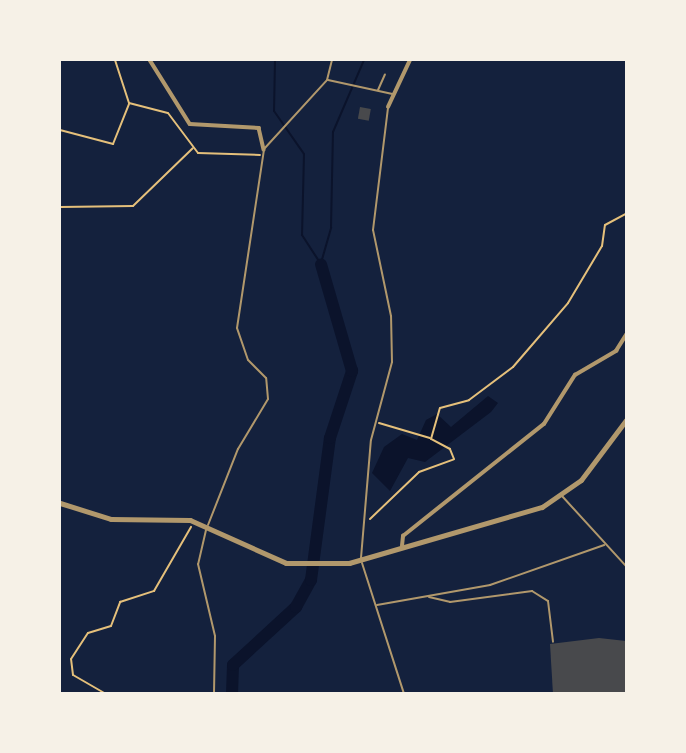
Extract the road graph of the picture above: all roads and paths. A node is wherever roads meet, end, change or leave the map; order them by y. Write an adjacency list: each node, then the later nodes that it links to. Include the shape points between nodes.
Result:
1 (115, 60): 9 (path)
2 (150, 60): 13 (street, via 190,124 260,128)
3 (332, 60): 6 (lane)
4 (410, 60): 8 (street)
5 (385, 74): 7 (lane)
6 (327, 80): 7 (lane); 13 (lane)
7 (378, 91): 8 (lane)
8 (392, 94): 10 (street)
9 (129, 103): 11 (path, via 113,144); 12 (path, via 168,113)
10 (388, 107): 19 (lane, via 373,230 391,316 392,362)
11 (60, 130)
12 (194, 147): 14 (path, via 209,155 245,150); 15 (path, via 133,206)
13 (264, 149): 14 (lane)
14 (266, 157): 25 (lane, via 237,328 247,360 266,378 268,399 237,449)
15 (60, 207)
16 (626, 214): 20 (path, via 605,225 602,246 545,333 489,387 440,408)
17 (626, 335): 27 (street, via 616,351 575,375 544,424 402,536)
18 (626, 420): 21 (street)
19 (376, 422): 20 (path); 23 (lane)
20 (431, 439): 23 (path, via 450,449 454,459 419,472)
21 (562, 496): 26 (lane); 27 (street)
22 (60, 503): 25 (street, via 111,519)
23 (363, 523): 28 (lane)
24 (191, 526): 33 (path, via 154,591 120,602 111,626 88,633 71,659 73,675)
25 (207, 526): 28 (street, via 272,559 305,565); 34 (lane, via 198,564 215,635)
26 (604, 545): 29 (lane); 30 (lane, via 490,585)
27 (402, 546): 28 (street)
28 (360, 560): 31 (lane)
29 (626, 566)
30 (428, 596): 31 (lane); 32 (lane, via 450,602 532,591 548,601)
31 (376, 606): 35 (lane)
32 (553, 642)
33 (106, 694)
34 (214, 694)
35 (404, 694)

